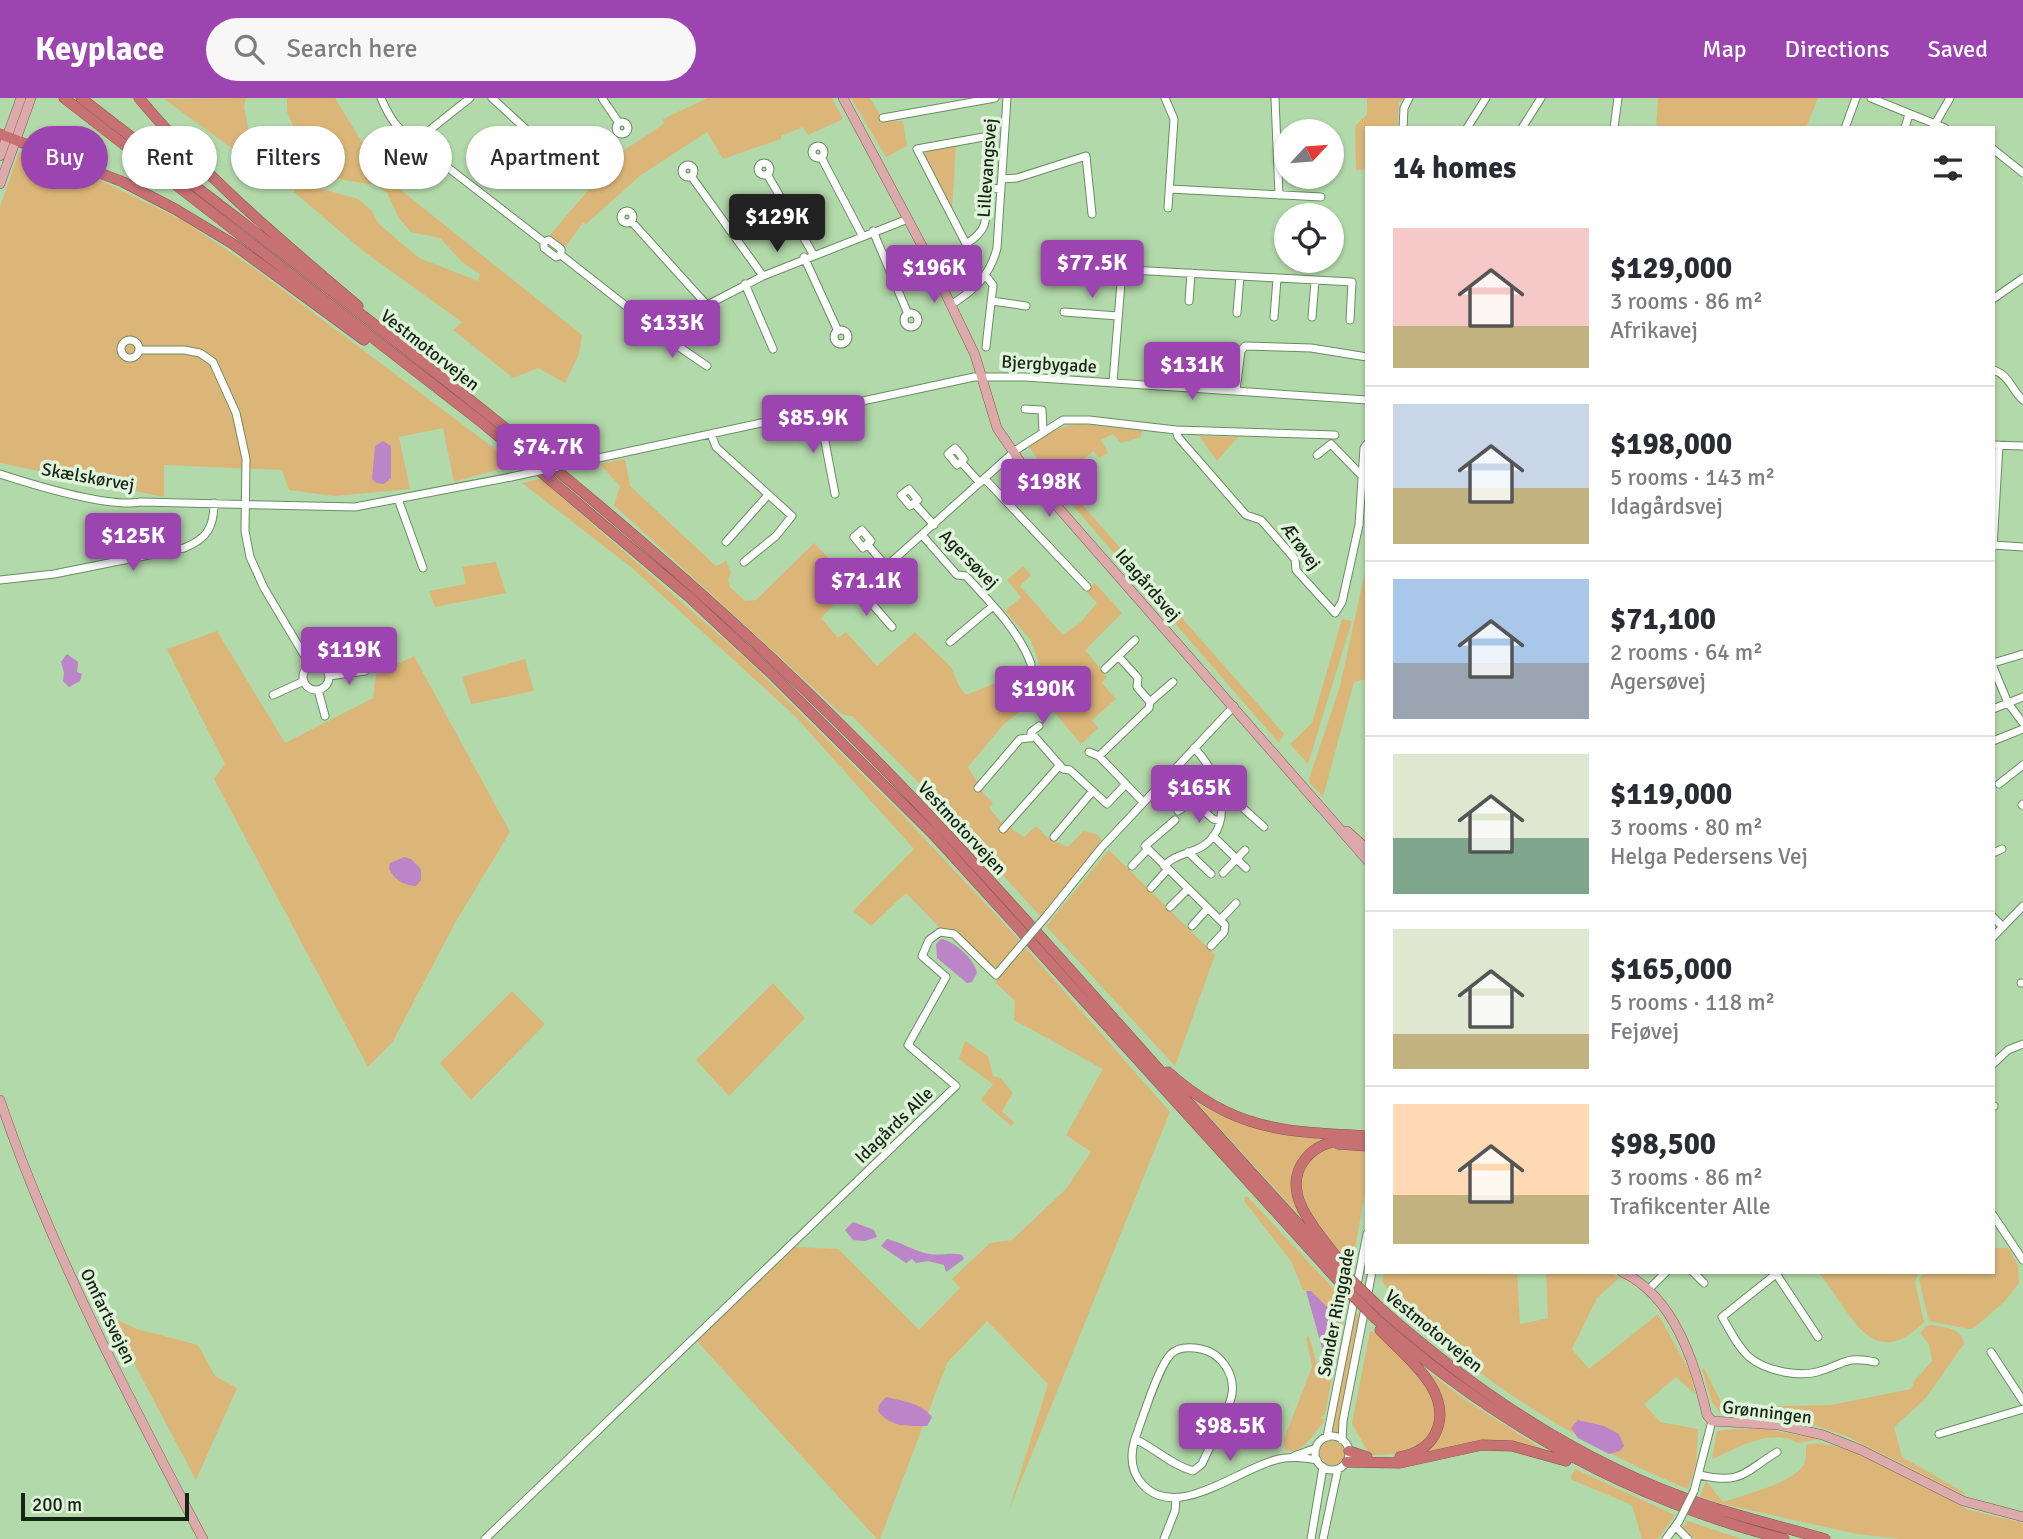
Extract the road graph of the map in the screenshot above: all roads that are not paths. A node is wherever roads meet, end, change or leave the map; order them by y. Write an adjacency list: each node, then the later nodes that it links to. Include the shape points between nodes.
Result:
1 (22, 98): 37 (main road)
2 (31, 98): 37 (main road)
3 (64, 98): 103 (highway, Vestmotorvejen)
4 (81, 98): 91 (highway, Vestmotorvejen)
5 (139, 98): 91 (highway, via 221,188)
6 (381, 98): 27 (street)
7 (470, 98): 22 (street)
8 (492, 98): 29 (street)
9 (602, 98): 25 (street)
10 (843, 98): 54 (main road, Idagårdsvej)
11 (995, 98): 24 (street)
12 (1007, 98): 45 (street, Lillevangsvej)
13 (1165, 98): 49 (street, via 1174,119)
14 (1275, 98): 50 (street)
15 (1409, 98): 30 (street)
16 (1486, 98): 31 (street)
17 (1541, 98): 32 (street)
18 (1618, 98): 33 (street)
19 (1856, 98): 34 (street)
20 (1871, 98): 23 (street)
21 (1950, 98): 26 (street)
22 (462, 101): 28 (street)
23 (1909, 114): 26 (street); 35 (street)
24 (883, 118)
25 (619, 123)
26 (1935, 124): 36 (street)
27 (398, 126)
28 (433, 126)
29 (523, 126)
30 (1403, 126)
31 (1468, 126)
32 (1523, 126)
33 (1614, 126)
34 (1846, 126)
35 (1906, 126)
36 (1940, 126)
37 (7, 137): 39 (main road); 46 (main road); 103 (highway, via 123,182 199,222)
38 (1995, 151): 42 (street)
39 (0, 156)
40 (821, 157): 57 (street)
41 (452, 171): 83 (street, via 544,242 556,244 561,255)
42 (2023, 173)
43 (767, 174): 59 (street)
44 (691, 176): 63 (street)
45 (1002, 179): 48 (street, Lillevangsvej); 53 (street, via 1086,156)
46 (0, 184)
47 (986, 188): 48 (street); 58 (street, via 984,228); 58 (street, via 989,136 917,149)
48 (1001, 189): 64 (street, Lillevangsvej, via 997,248)
49 (1170, 189): 50 (street); 52 (street)
50 (1279, 195): 51 (street)
51 (1321, 198)
52 (1168, 208)
53 (1092, 214)
54 (908, 219): 56 (street); 74 (main road, Idagårdsvej)
55 (631, 221): 73 (street)
56 (873, 231): 57 (street); 78 (street)
57 (862, 235): 59 (street)
58 (966, 244): 61 (street)
59 (813, 254): 60 (street)
60 (804, 257): 63 (street); 84 (street)
61 (978, 267)
62 (1191, 273): 65 (street); 72 (street); 79 (street, via 1128,272 1121,284)
63 (763, 275): 69 (street)
64 (985, 276): 71 (street, via 993,285); 74 (street, Lillevangsvej)
65 (1240, 276): 67 (street); 77 (street)
66 (2023, 278): 70 (street)
67 (1277, 279): 68 (street); 80 (street)
68 (1315, 281): 81 (street); 82 (street, via 1352,282)
69 (745, 284): 73 (street); 86 (street)
70 (1995, 298)
71 (992, 301): 75 (street); 85 (street)
72 (1189, 301)
73 (706, 304): 83 (street)
74 (951, 305): 92 (main road, Idagårdsvej)
75 (1026, 306)
76 (1064, 312): 79 (street)
77 (1237, 313)
78 (908, 314)
79 (1118, 316): 93 (street)
80 (1274, 317)
81 (1312, 317)
82 (1350, 320)
83 (661, 329): 89 (street, via 666,338)
84 (838, 331)
85 (986, 347)
86 (773, 349)
87 (139, 350): 119 (street, via 184,350 213,362 236,413 246,459)
88 (1365, 357): 94 (street, via 1311,348 1245,346)
89 (707, 366)
90 (1995, 370): 96 (street)
91 (434, 373): 205 (highway, Vestmotorvejen, via 610,512 784,670 944,830)
92 (982, 377): 93 (street, Bjergbygade); 98 (street); 107 (main road, Idagårdsvej, via 993,421)
93 (1114, 383): 94 (street, Bjergbygade)
94 (1236, 390): 95 (street, Bjergbygade)
95 (1365, 400)
96 (2023, 400)
97 (1025, 409): 100 (street, via 1042,410)
98 (819, 410): 101 (street); 114 (street)
99 (1176, 430): 100 (street, via 1070,419); 102 (street); 111 (street, Ærøvej, via 1246,514 1261,520 1295,559 1296,570 1335,613 1342,602 1359,525)
100 (1043, 431): 107 (street)
101 (711, 434): 115 (street, via 716,447); 116 (street, Skælskørvej, bridge, via 475,488)
102 (1335, 435)
103 (500, 438): 223 (highway, Vestmotorvejen, bridge, via 688,596 933,834)
104 (1996, 445): 105 (street); 112 (street)
105 (2023, 446)
106 (1365, 447): 111 (street, Ærøvej)
107 (1012, 454): 113 (street, Agersøvej); 151 (main road, Idagårdsvej)
108 (1317, 454): 111 (street, via 1331,444)
109 (961, 462): 113 (street)
110 (0, 474): 117 (street, Skælskørvej, via 129,504)
111 (1363, 477)
112 (1995, 479)
113 (982, 481): 120 (street, Agersøvej); 130 (street)
114 (835, 494)
115 (768, 495): 122 (street); 126 (street, via 792,516)
116 (398, 499): 119 (street, Skælskørvej, via 355,507); 128 (street)
117 (214, 503): 119 (street, Skælskørvej); 129 (street, via 212,526 184,548)
118 (914, 503): 120 (street)
119 (247, 504): 139 (street, via 250,557)
120 (933, 524): 121 (street, Agersøvej)
121 (922, 535): 127 (street, Agersøvej); 131 (street, Agersøvej, via 957,575 966,576)
122 (726, 542)
123 (867, 544): 127 (street)
124 (1995, 546): 125 (street)
125 (2023, 547)
126 (744, 562)
127 (886, 566): 132 (street, Agersøvej, via 860,590)
128 (423, 568)
129 (0, 580)
130 (1087, 587)
131 (993, 606): 134 (street, Agersøvej); 137 (street, Agersøvej, via 1023,643)
132 (892, 627)
133 (1135, 640): 136 (street)
134 (950, 642)
135 (2023, 654): 138 (street)
136 (1119, 657): 140 (street); 149 (street, via 1138,678 1138,687)
137 (1031, 664)
138 (1995, 664)
139 (310, 666): 143 (street, via 323,666); 144 (street)
140 (1105, 669)
141 (1995, 670): 150 (street)
142 (365, 671): 143 (street)
143 (329, 676): 146 (street)
144 (304, 681): 146 (street); 147 (street)
145 (1172, 682): 149 (street)
146 (318, 690): 153 (street)
147 (273, 695)
148 (2023, 696): 150 (street)
149 (1150, 702): 161 (street, via 1150,708)
150 (2008, 703): 152 (street); 154 (street)
151 (1234, 706): 159 (street, Idagårds Alle); 173 (main road, Idagårdsvej)
152 (1995, 708)
153 (325, 716)
154 (2023, 723)
155 (1039, 726): 157 (street)
156 (2023, 729): 158 (street)
157 (1031, 738): 162 (street); 167 (street, via 1020,739)
158 (1995, 740)
159 (1194, 748): 169 (street, via 1208,765); 171 (street, Idagårds Alle)
160 (1088, 752): 161 (street)
161 (1099, 756): 165 (street)
162 (1060, 765): 168 (street); 177 (street)
163 (2023, 765): 164 (street)
164 (1999, 784)
165 (1125, 785): 168 (street, via 1107,804); 171 (street)
166 (1207, 786): 170 (street)
167 (978, 788)
168 (1092, 792): 179 (street)
169 (1220, 798): 175 (street); 176 (street, via 1233,799)
170 (1193, 801): 172 (street); 175 (street)
171 (1143, 802): 247 (street, Idagårds Alle, bridge, via 996,975 954,934 940,932 929,940 922,956 946,977 908,1045 956,1086)
172 (1178, 811)
173 (1328, 813): 180 (main road, Idagårdsvej); 186 (main road, Idagårdsvej)
174 (1175, 820): 181 (street, via 1145,846)
175 (1220, 821): 178 (street)
176 (1264, 827)
177 (1003, 829)
178 (1213, 836): 184 (street); 187 (street)
179 (1054, 837)
180 (1365, 847)
181 (1148, 849): 188 (street); 189 (street)
182 (2002, 849): 185 (street)
183 (1245, 850): 187 (street)
184 (1188, 852): 189 (street, via 1169,860); 192 (street)
185 (1995, 852)
186 (1365, 858)
187 (1237, 859): 190 (street); 191 (street)
188 (1132, 866)
189 (1166, 868): 193 (street); 194 (street)
190 (1246, 868)
191 (1223, 873)
192 (1211, 874)
193 (1151, 888)
194 (1188, 889): 197 (street); 198 (street)
195 (1236, 903): 200 (street)
196 (2023, 906): 202 (street)
197 (1170, 907)
198 (1208, 908): 200 (street); 201 (street)
199 (1995, 919): 202 (street)
200 (1220, 920): 204 (street, via 1226,929)
201 (1192, 926)
202 (2003, 927): 203 (street)
203 (1995, 935)
204 (1211, 946)
205 (1124, 1031): 209 (highway, via 1194,1094 1226,1113 1284,1131); 214 (highway, Vestmotorvejen)
206 (2023, 1044): 207 (street)
207 (1995, 1062)
208 (0, 1100): 246 (main road, Omfartsvejen, via 64,1263)
209 (1365, 1141)
210 (1365, 1141): 214 (highway, via 1334,1141 1317,1148 1300,1165 1296,1189 1309,1219)
211 (1995, 1218): 213 (street)
212 (1365, 1244): 231 (street, Sønder Ringgade)
213 (2023, 1261)
214 (1346, 1272): 254 (highway, Vestmotorvejen, bridge, via 1444,1362 1487,1394 1588,1455 1706,1505)
215 (1372, 1274): 233 (street, Sønder Ringgade)
216 (1625, 1274): 222 (main road, Grønningen)
217 (1664, 1274): 222 (street)
218 (1695, 1274): 221 (street)
219 (1774, 1274): 226 (street, via 1722,1317 1749,1359 1764,1368 1793,1374 1818,1372 1852,1359)
220 (1776, 1274): 224 (street)
221 (1704, 1283)
222 (1649, 1289): 229 (main road, Grønningen, via 1690,1355)
223 (1376, 1322): 236 (highway, via 1434,1391 1440,1421 1431,1440 1408,1456); 242 (highway, Vestmotorvejen, via 1508,1421)
224 (1818, 1336)
225 (1991, 1352): 227 (street)
226 (1875, 1362)
227 (2023, 1401)
228 (2023, 1409): 230 (street)
229 (1712, 1421): 241 (street); 244 (main road, Grønningen, via 1779,1425 1823,1435 1963,1501)
230 (1939, 1434)
231 (1327, 1437): 233 (street); 234 (street)
232 (1135, 1438): 232 (street, via 1170,1355 1189,1348 1222,1360 1232,1394 1198,1468 1180,1468); 243 (street, via 1132,1466 1141,1483 1158,1496)
233 (1342, 1440): 236 (street)
234 (1316, 1448): 237 (street); 238 (street)
235 (1777, 1452): 241 (street, via 1734,1479)
236 (1348, 1457): 240 (street); 242 (highway, via 1401,1463 1464,1447 1512,1447 1549,1455)
237 (1290, 1458): 238 (street); 243 (street)
238 (1317, 1460): 239 (street)
239 (1323, 1467): 240 (street); 249 (street)
240 (1338, 1469): 250 (street)
241 (1700, 1475): 245 (street, bridge)
242 (1638, 1491): 253 (highway, Vestmotorvejen)
243 (1176, 1499): 248 (street)
244 (2023, 1517)
245 (1677, 1524): 251 (street); 252 (street)
246 (203, 1539)
247 (485, 1539)
248 (1164, 1539)
249 (1311, 1539)
250 (1323, 1539)
251 (1666, 1539)
252 (1688, 1539)
253 (1784, 1539)
254 (1825, 1539)

